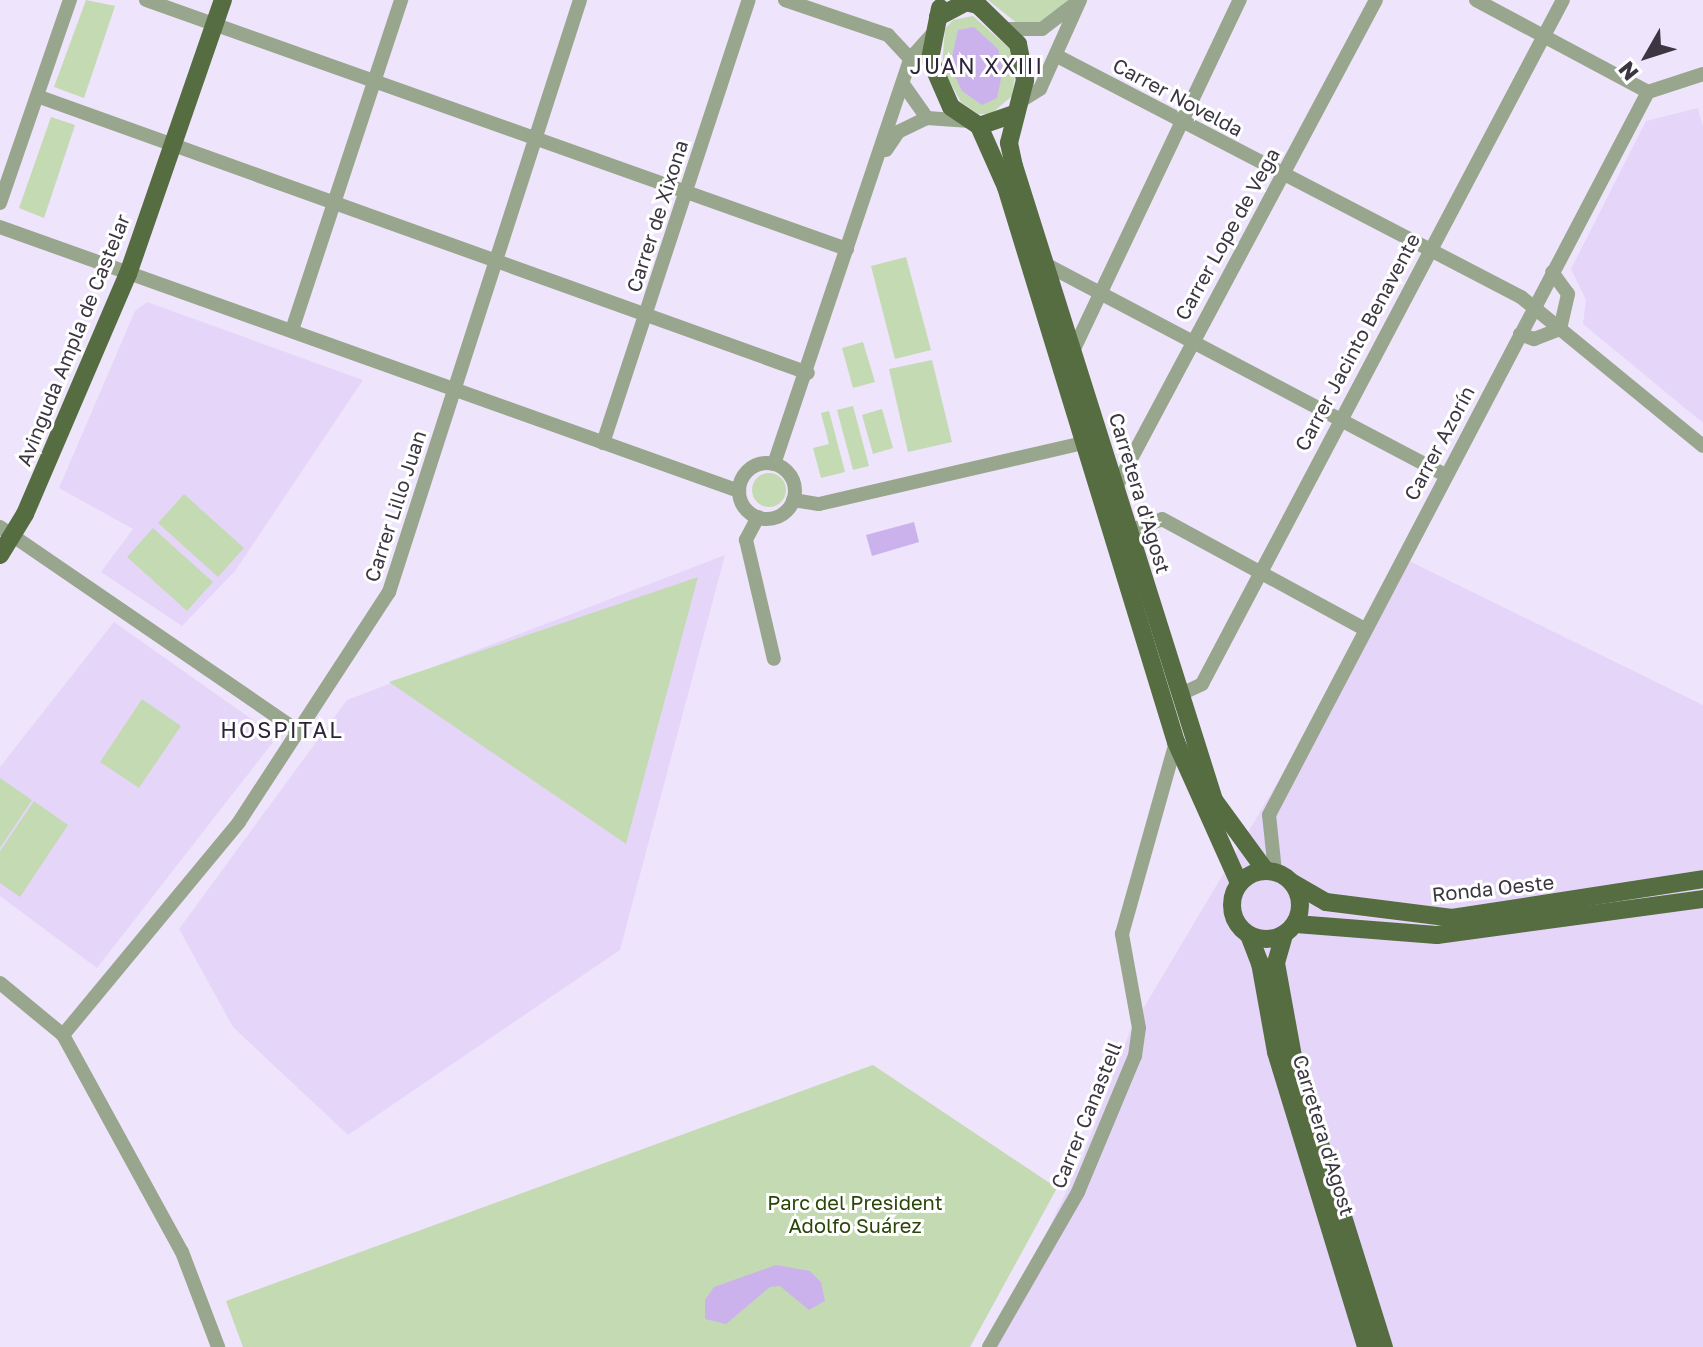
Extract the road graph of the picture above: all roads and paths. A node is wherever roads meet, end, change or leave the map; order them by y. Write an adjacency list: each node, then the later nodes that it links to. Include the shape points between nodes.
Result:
1 (70, 0): 24 (street)
2 (146, 0): 15 (street)
3 (223, 0): 15 (main road, Avinguda Ampla de Castelar)
4 (401, 0): 21 (street)
5 (580, 0): 29 (street, Carrer Lillo Juan)
6 (749, 0): 33 (street, Carrer de Xixona)
7 (785, 0): 19 (street, via 888,35)
8 (1080, 0): 16 (street, via 1042,29); 18 (street)
9 (1240, 0): 27 (street)
10 (1376, 0): 32 (street, Carrer Lope de Vega)
11 (1476, 0): 17 (street)
12 (1563, 0): 17 (street, Carrer Jacinto Benavente)
13 (976, 2): 14 (main road); 16 (main road)
14 (938, 16): 19 (street); 28 (main road, via 932,73)
15 (215, 24): 21 (street); 30 (main road, Avinguda Ampla de Castelar)
16 (1009, 29): 25 (main road, via 1023,64)
17 (1544, 35): 23 (street); 38 (street, Carrer Jacinto Benavente)
18 (1059, 57): 25 (street, via 1040,89); 27 (street, Carrer Novelda)
19 (910, 59): 22 (street)
20 (1703, 74): 23 (street)
21 (374, 81): 29 (street); 35 (street)
22 (903, 84): 26 (street); 31 (street)
23 (1648, 92): 41 (street, Carrer Azorín)
24 (37, 96): 30 (street); 34 (street)
25 (1017, 108): 28 (main road); 40 (main road, Carretera d'Agost, via 1014,166)
26 (927, 118): 28 (street); 31 (street, via 898,132)
27 (1183, 122): 32 (street, Carrer Novelda); 43 (street)
28 (972, 123): 54 (main road, Carretera d'Agost, via 997,160)
29 (537, 138): 33 (street); 39 (street, Carrer Lillo Juan)
30 (172, 146): 35 (street); 42 (main road, Avinguda Ampla de Castelar)
31 (875, 166): 37 (street)
32 (1283, 175): 38 (street, Carrer Novelda); 49 (street, Carrer Lope de Vega)
33 (686, 191): 37 (street); 45 (street, Carrer de Xixona)
34 (0, 203)
35 (335, 205): 39 (street); 47 (street)
36 (0, 227): 42 (street)
37 (847, 249): 51 (street)
38 (1428, 249): 44 (street, Carrer Novelda); 53 (street, Carrer Jacinto Benavente)
39 (495, 262): 45 (street); 52 (street, Carrer Lillo Juan)
40 (1047, 265): 43 (street); 50 (main road, Carretera d'Agost)
41 (1552, 272): 44 (street, Carrer Azorín); 46 (street, via 1568,294)
42 (128, 274): 47 (street); 63 (main road, Avinguda Ampla de Castelar)
43 (1104, 295): 49 (street); 50 (street)
44 (1533, 308): 46 (street, Carrer Novelda); 48 (street, Carrer Azorín)
45 (646, 316): 51 (street); 55 (street, Carrer de Xixona)
46 (1560, 329): 48 (street, via 1534,339); 56 (street, Carrer Novelda)
47 (292, 330): 52 (street)
48 (1520, 334): 58 (street, Carrer Azorín)
49 (1191, 343): 53 (street); 59 (street, Carrer Lope de Vega)
50 (1073, 351): 54 (main road, Carretera d'Agost)
51 (808, 373): 57 (street)
52 (454, 392): 55 (street); 70 (street, Carrer Lillo Juan, via 389,592)
53 (1339, 420): 58 (street); 66 (street, Carrer Jacinto Benavente)
54 (1091, 440): 59 (main road, Carretera d'Agost); 61 (street, via 819,504); 71 (main road, Carretera d'Agost)
55 (603, 443): 60 (street)
56 (1703, 446)
57 (774, 464): 60 (street, via 746,472); 61 (street, via 789,473)
58 (1443, 474): 67 (street, Carrer Azorín)
59 (1115, 489): 64 (main road, Carretera d'Agost)
60 (739, 491): 62 (street, via 744,507)
61 (793, 500): 62 (street, via 779,516)
62 (758, 517): 68 (street, via 746,540)
63 (6, 531): 65 (main road, Avinguda Ampla de Castelar); 70 (street)
64 (1128, 531): 66 (street, via 1162,519); 69 (main road, Carretera d'Agost)
65 (0, 555)
66 (1259, 573): 67 (street); 69 (street, Carrer Jacinto Benavente, via 1202,684)
67 (1365, 629): 72 (street, Carrer Azorín, via 1269,815)
68 (774, 659)
69 (1181, 694): 72 (main road, Carretera d'Agost, via 1214,800)
70 (298, 731): 80 (street, Carrer Lillo Juan, via 239,822)
71 (1176, 742): 74 (main road, Carretera d'Agost); 82 (street, Carrer Canastell, via 1122,934 1139,1028 1135,1056 1078,1192)
72 (1270, 871): 74 (main road); 75 (main road)
73 (1703, 879): 75 (main road, Ronda Oeste, via 1452,918 1326,902)
74 (1239, 883): 78 (main road, via 1232,911)
75 (1293, 883): 77 (main road, via 1301,903)
76 (1703, 899): 77 (main road, Ronda Oeste, via 1437,935)
77 (1290, 930): 78 (main road); 84 (main road, Carretera d'Agost, via 1276,963 1293,1057)
78 (1249, 935): 83 (main road, Carretera d'Agost, via 1260,963 1284,1079)
79 (0, 983): 80 (street)
80 (63, 1035): 81 (street, via 182,1252)
81 (218, 1347)
82 (989, 1347)
83 (1366, 1347)
84 (1384, 1347)

